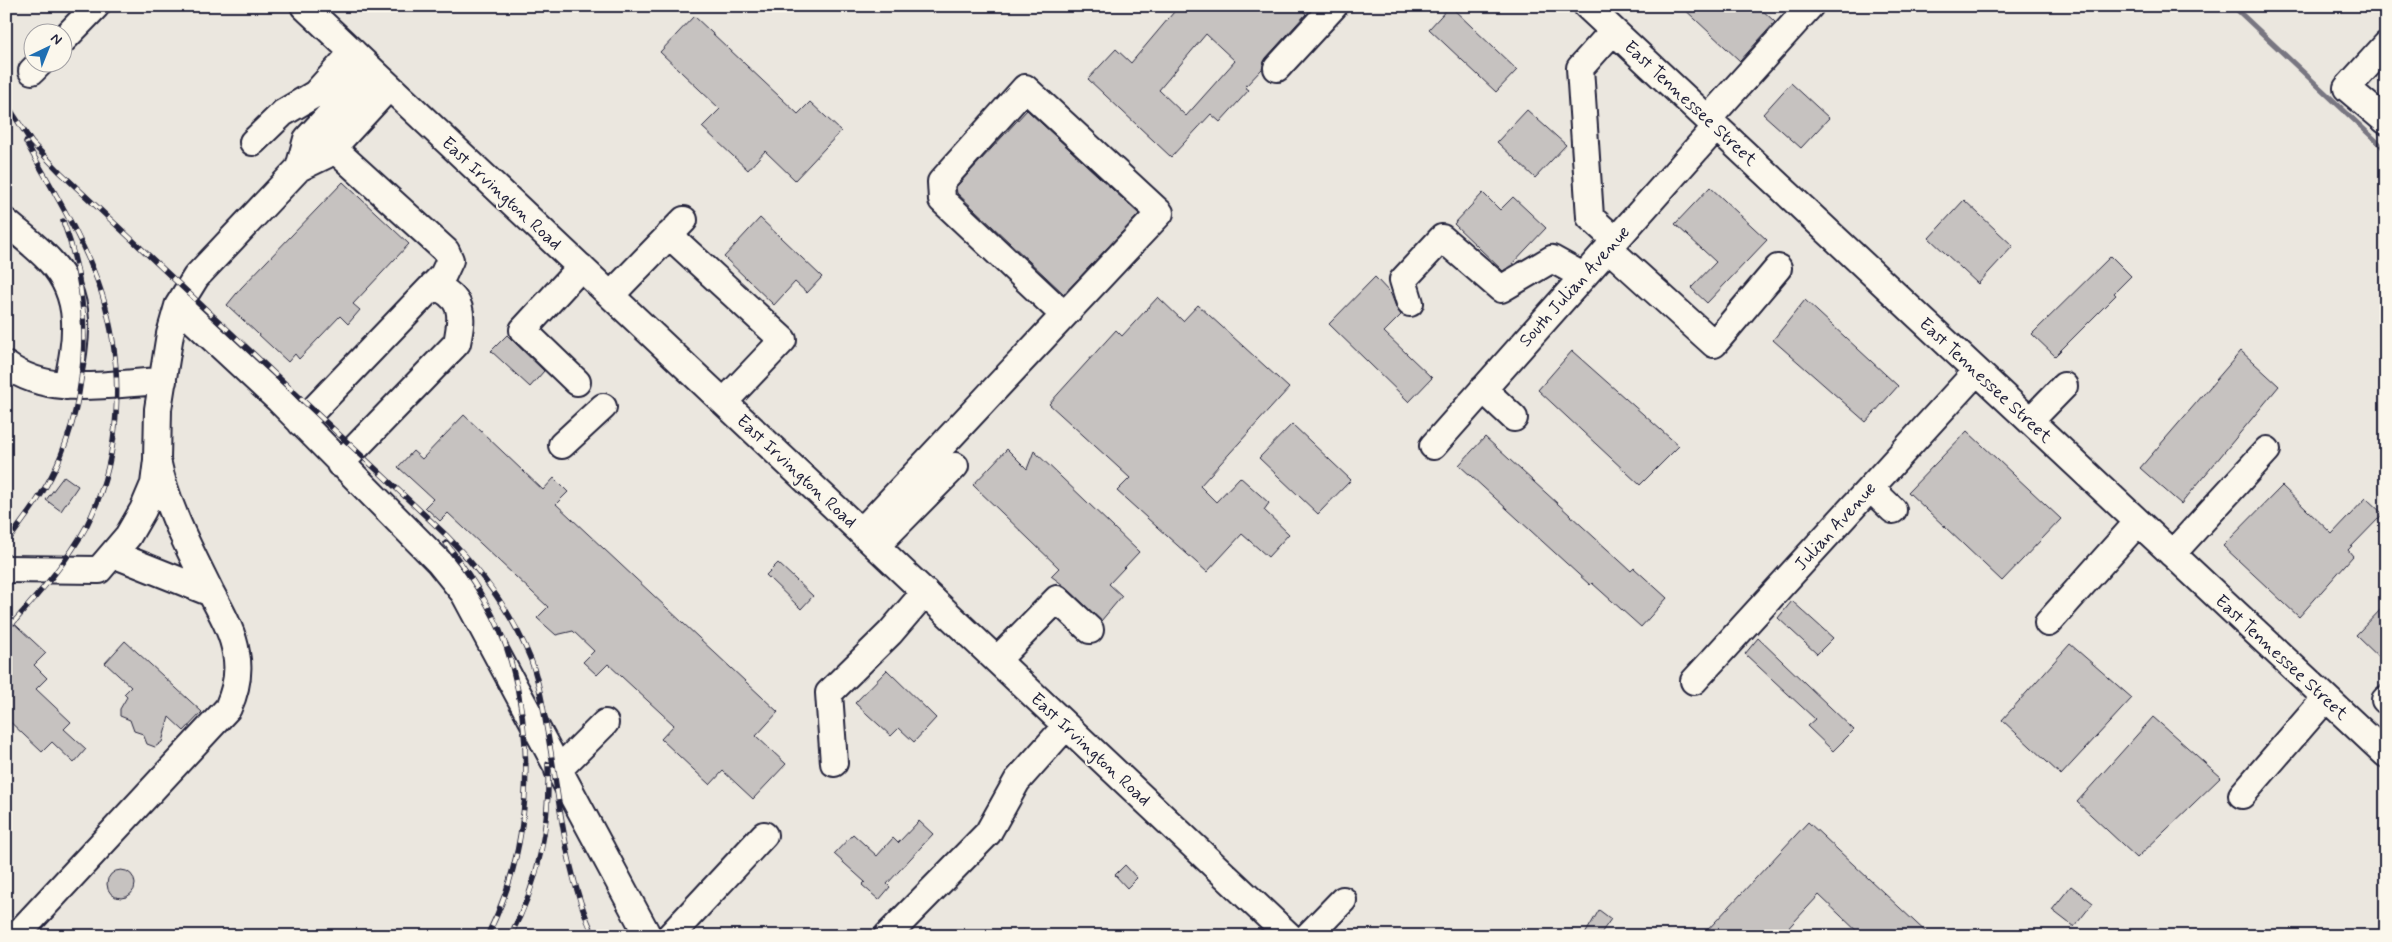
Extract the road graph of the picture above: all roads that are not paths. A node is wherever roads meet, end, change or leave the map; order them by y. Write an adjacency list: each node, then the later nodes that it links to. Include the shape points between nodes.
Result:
1 (96, 6): 6 (street)
2 (304, 6): 9 (street, East Irvington Road)
3 (1334, 6): 10 (street)
4 (1587, 6): 7 (street, East Tennessee Street)
5 (1810, 6): 13 (street, South Julian Avenue)
6 (72, 30)
7 (1614, 31): 13 (street, East Tennessee Street); 18 (street, via 1580,68 1590,217)
8 (2386, 45): 12 (street, via 2347,88)
9 (353, 52): 11 (street, East Irvington Road); 14 (street, via 315,94 283,113)
10 (1278, 68)
11 (380, 78): 15 (street); 16 (street, via 307,138); 19 (street, East Irvington Road)
12 (2386, 121)
13 (1712, 123): 18 (street, South Julian Avenue); 28 (street, East Tennessee Street)
14 (253, 142)
15 (333, 148): 16 (street, via 326,156); 22 (street, via 449,255 448,267)
16 (299, 168): 25 (street, via 196,277)
17 (6, 222): 31 (street, via 50,261 71,292 75,309 74,353)
18 (1612, 244): 20 (street, via 1714,344); 21 (street, South Julian Avenue)
19 (581, 267): 23 (street, East Irvington Road); 30 (street, via 524,330)
20 (1778, 268)
21 (1583, 276): 24 (street, via 1552,259 1501,288 1442,238 1403,280); 33 (street, South Julian Avenue)
22 (433, 285): 38 (street); 43 (street, via 444,290 460,307 462,320 457,343)
23 (610, 295): 34 (street, East Irvington Road); 34 (street, via 677,227 783,340)
24 (1410, 303)
25 (178, 306): 29 (street); 38 (street)
26 (1064, 315): 26 (street, via 1160,213 1025,88 941,182 942,200); 48 (street)
27 (6, 365): 31 (street, via 38,382)
28 (1977, 371): 37 (street, East Tennessee Street); 45 (street, Julian Avenue)
29 (163, 381): 31 (street); 42 (street, via 158,409)
30 (577, 382)
31 (67, 386)
32 (2064, 386): 37 (street)
33 (1483, 389): 36 (street); 40 (street, South Julian Avenue)
34 (724, 402): 48 (street, East Irvington Road)
35 (603, 407): 39 (street)
36 (1514, 418)
37 (2030, 421): 47 (street, East Tennessee Street)
38 (300, 423): 43 (street)
39 (562, 445)
40 (1433, 446)
41 (2267, 450): 49 (street)
42 (157, 460): 50 (street, via 154,484 143,510 128,536); 53 (street, via 162,487 174,517)
43 (340, 464): 63 (street, via 439,562 464,593)
44 (955, 466): 48 (street)
45 (1870, 488): 46 (street); 57 (street, Julian Avenue)
46 (1893, 510)
47 (2138, 522): 49 (street, East Tennessee Street); 54 (street)
48 (869, 539): 52 (street, East Irvington Road)
49 (2172, 554): 58 (street, East Tennessee Street)
50 (106, 562): 51 (street); 53 (street)
51 (6, 570)
52 (925, 592): 56 (street, East Irvington Road); 62 (street, via 890,633 829,693)
53 (211, 593): 67 (street, via 229,629 236,652 238,675 228,708)
54 (2048, 623)
55 (1090, 630): 56 (street, via 1057,599)
56 (997, 660): 60 (street, East Irvington Road)
57 (1694, 681)
58 (2326, 698): 61 (street, East Tennessee Street); 64 (street)
59 (605, 724): 63 (street)
60 (1066, 726): 70 (street, via 1017,781 988,833); 71 (street, East Irvington Road)
61 (2386, 754)
62 (834, 762)
63 (558, 770): 68 (street)
64 (2242, 795)
65 (764, 835): 69 (street)
66 (1343, 900): 72 (street)
67 (16, 936)
68 (648, 936)
69 (670, 936)
70 (887, 936)
71 (1289, 936)
72 (1308, 936)

